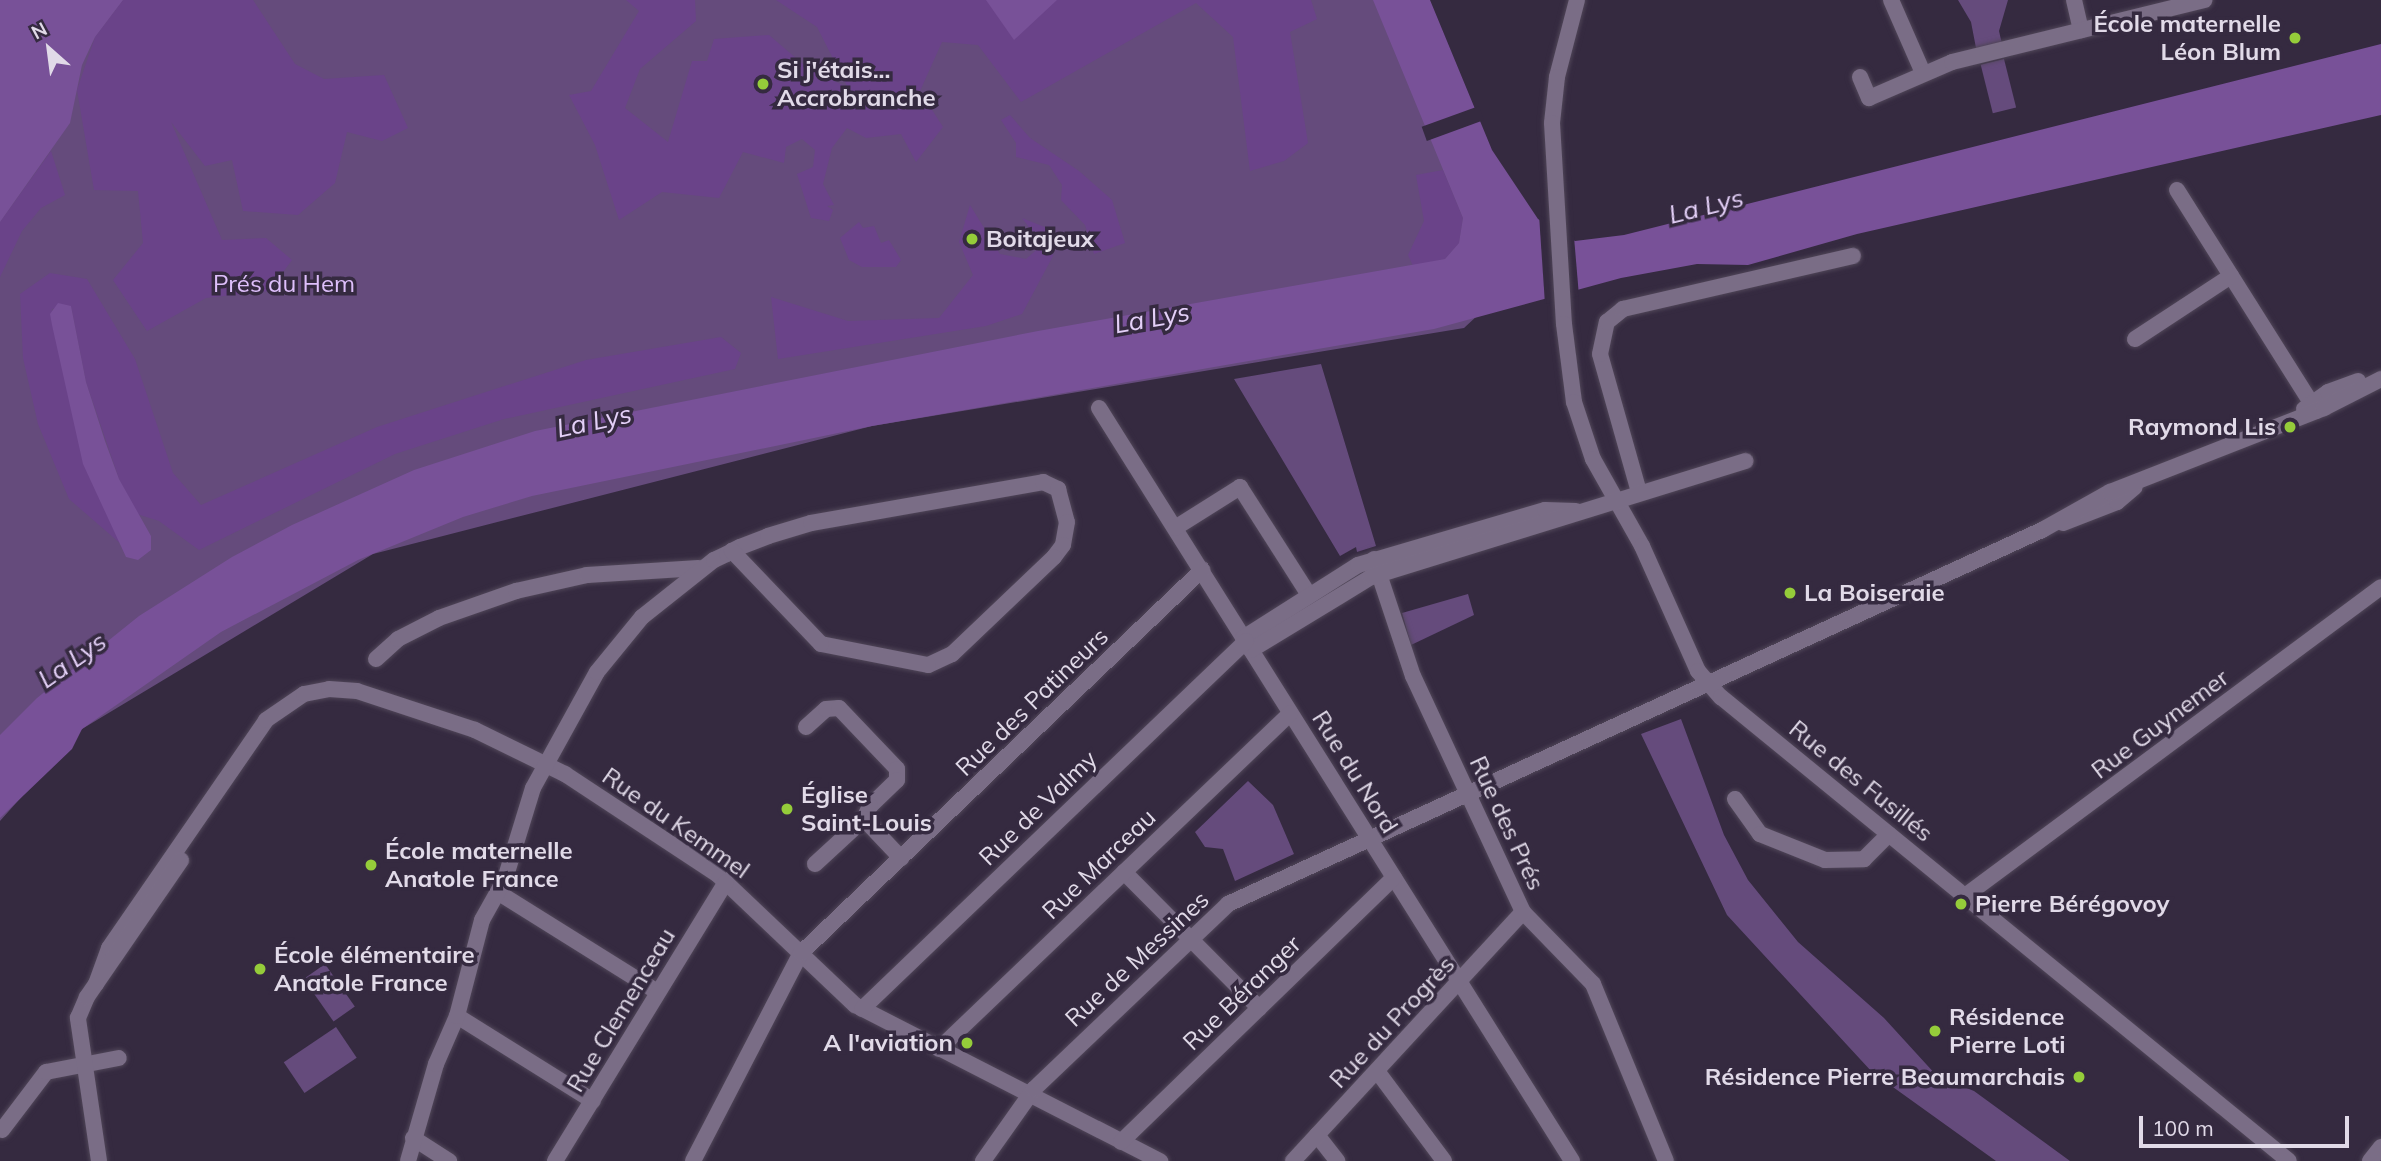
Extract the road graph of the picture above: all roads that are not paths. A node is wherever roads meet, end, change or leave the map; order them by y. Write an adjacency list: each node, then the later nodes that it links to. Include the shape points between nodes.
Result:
1 (1577, 0): 18 (street, Rue des Fusillés, via 1554,93 1554,192 1564,324 1578,416)
2 (1891, 0): 6 (street)
3 (2074, 0): 5 (street)
4 (2204, 0): 5 (street)
5 (2081, 30): 6 (street)
6 (1923, 73): 7 (street, via 1869,97)
7 (1860, 77)
8 (2177, 190): 10 (street)
9 (1853, 256): 17 (street, via 1623,309 1607,322 1601,354)
10 (2231, 276): 11 (street); 15 (street)
11 (2135, 339)
12 (2381, 372): 15 (street, via 2328,392)
13 (2381, 379): 15 (street)
14 (1099, 408): 19 (street, Rue du Nord)
15 (2313, 408): 28 (street, Rue de Messines, via 2079,507 2051,526)
16 (1745, 461): 17 (street)
17 (1639, 492): 18 (street)
18 (1614, 500): 22 (street, via 1576,512 1545,510); 28 (street, Rue des Fusillés)
19 (1175, 528): 23 (street, Rue du Nord); 25 (street, via 1240,487)
20 (732, 551): 20 (street, via 821,644 928,665 952,653 1060,550 1068,522 1058,489 1043,482 810,523); 21 (street)
21 (702, 567): 27 (street, via 587,575 516,591 439,618 398,639); 31 (street, via 668,593 614,648)
22 (1376, 567): 25 (street); 26 (street); 32 (street, Rue des Prés, via 1413,676)
23 (1202, 570): 26 (street, Rue du Nord); 37 (street, Rue des Patineurs)
24 (2381, 587): 43 (street, Rue Guynemer)
25 (1309, 595): 26 (street)
26 (1247, 643): 29 (street, Rue du Nord); 50 (street, Rue de Valmy)
27 (376, 659)
28 (1708, 684): 32 (street, Rue de Messines); 35 (street, Rue des Fusillés)
29 (1290, 713): 36 (street, Rue du Nord); 39 (street, Rue Marceau)
30 (806, 727): 34 (street, via 826,709 839,708 897,769 895,783)
31 (546, 763): 41 (street, Rue du Kemmel); 42 (street); 54 (street, Rue du Kemmel, via 475,730 367,693 315,691 284,705 266,720 109,948 78,1018)
32 (1468, 793): 36 (street, Rue de Messines); 44 (street, Rue des Prés)
33 (1735, 799): 35 (street, via 1760,834 1825,860 1864,859)
34 (864, 818): 37 (street); 38 (street)
35 (1889, 834): 43 (street, Rue des Fusillés)
36 (1370, 839): 40 (street, Rue du Nord); 45 (street, Rue de Messines, via 1228,904)
37 (901, 858): 46 (street, Rue des Patineurs)
38 (815, 864)
39 (1124, 872): 45 (street); 52 (street, Rue Marceau)
40 (1394, 877): 47 (street, Rue du Nord); 49 (street, Rue Béranger)
41 (726, 882): 46 (street, Rue du Kemmel); 48 (street, Rue Clemenceau)
42 (499, 894): 48 (street); 51 (street, via 482,920)
43 (1965, 897): 75 (street, Rue des Fusillés)
44 (1523, 912): 47 (street, Rue du Progrès); 74 (street, Rue des Prés, via 1593,984)
45 (1189, 938): 49 (street); 56 (street, Rue de Messines)
46 (801, 953): 50 (street, Rue du Kemmel); 67 (street, Rue des Patineurs)
47 (1460, 982): 55 (street, Rue du Progrès); 73 (street, Rue du Nord)
48 (656, 992): 57 (street, Rue Clemenceau, via 651,1010)
49 (1259, 1008): 61 (street, Rue Béranger)
50 (862, 1009): 52 (street, Rue du Kemmel)
51 (457, 1016): 57 (street); 60 (street, via 436,1063)
52 (939, 1049): 56 (street, Rue du Kemmel)
53 (119, 1058): 54 (street)
54 (82, 1063): 58 (street, via 43,1074); 63 (street, Rue du Kemmel)
55 (1377, 1071): 59 (street, Rue du Progrès); 72 (street)
56 (1029, 1095): 61 (street, Rue du Kemmel); 68 (street, Rue de Messines)
57 (593, 1101): 66 (street, Rue Clemenceau)
58 (2, 1130)
59 (1317, 1135): 70 (street, Rue du Progrès); 71 (street)
60 (413, 1138): 64 (street); 65 (street)
61 (1121, 1142): 69 (street, Rue du Kemmel)
62 (2381, 1147): 76 (street)
63 (99, 1161)
64 (408, 1161)
65 (449, 1161)
66 (555, 1161)
67 (693, 1161)
68 (983, 1161)
69 (1160, 1161)
70 (1293, 1161)
71 (1337, 1161)
72 (1444, 1161)
73 (1572, 1161)
74 (1665, 1161)
75 (2289, 1161)
76 (2370, 1161)

